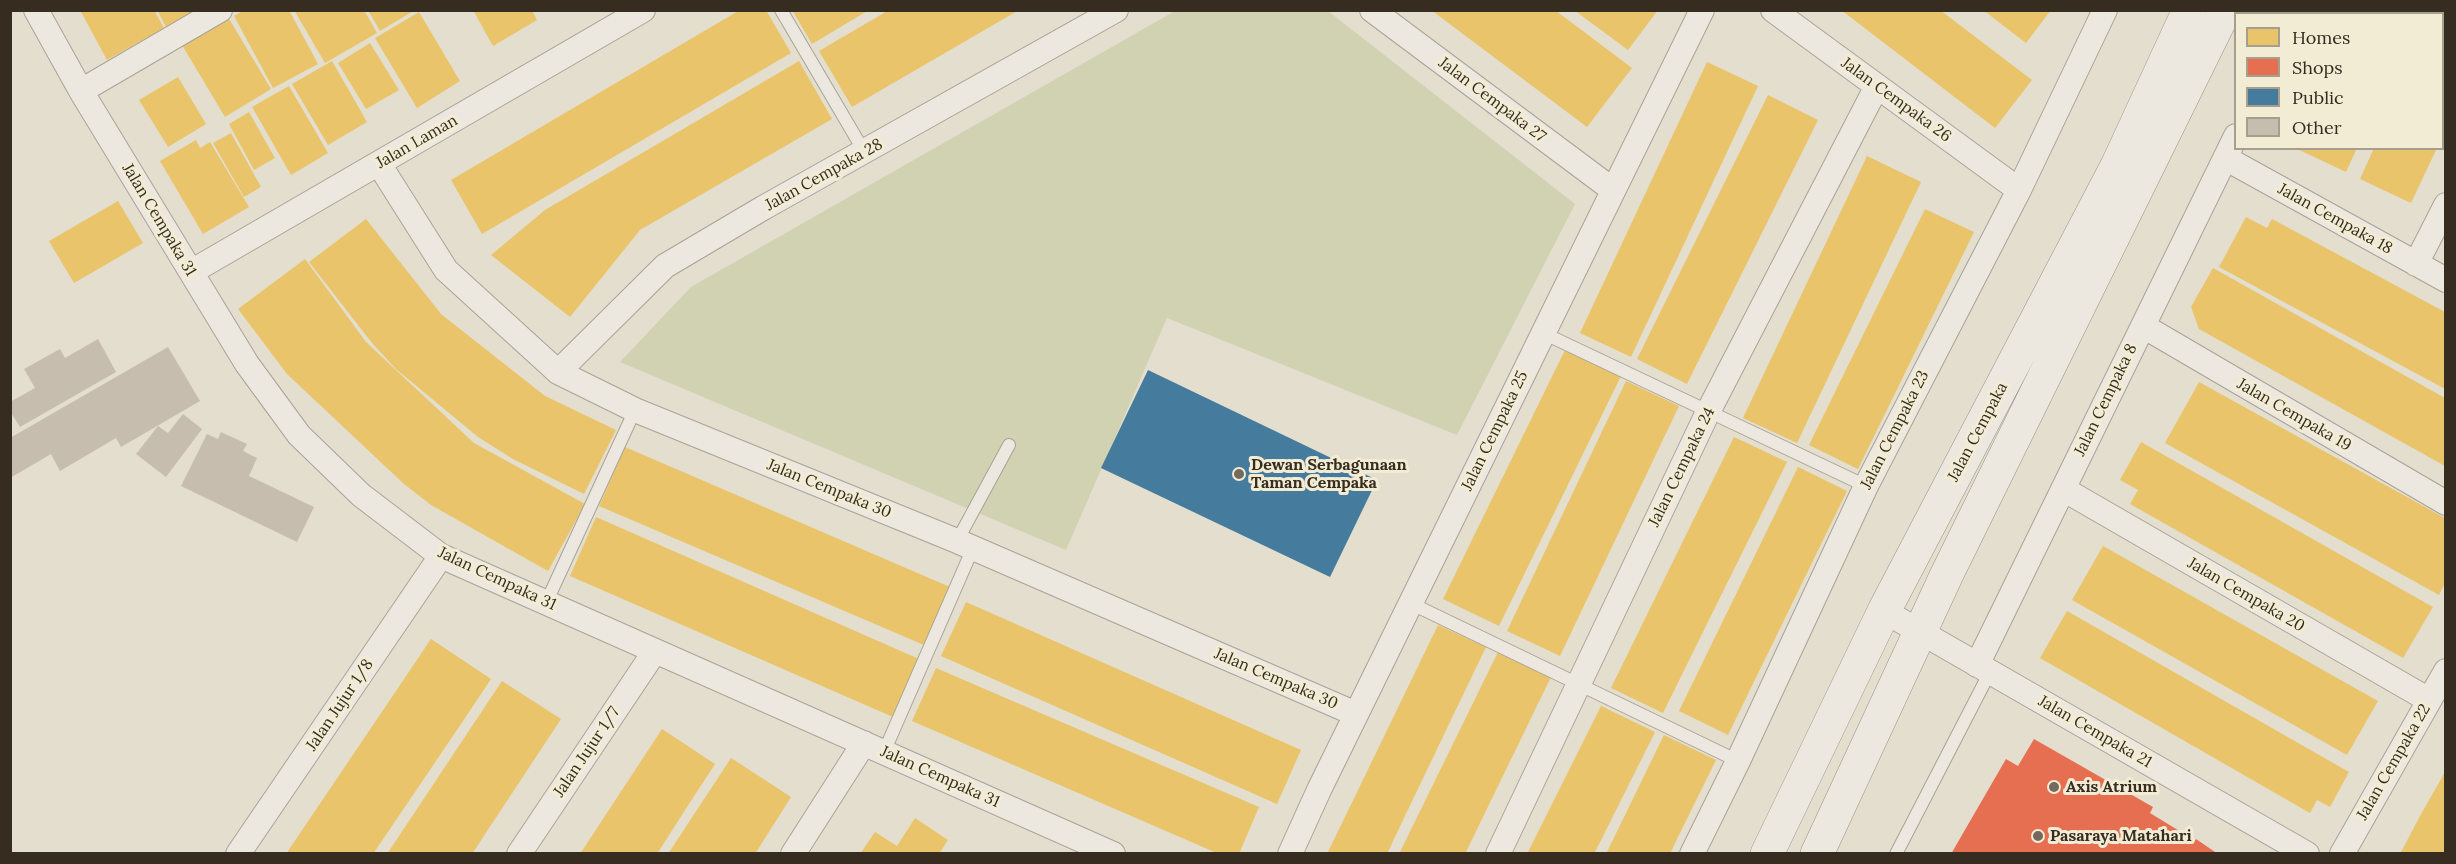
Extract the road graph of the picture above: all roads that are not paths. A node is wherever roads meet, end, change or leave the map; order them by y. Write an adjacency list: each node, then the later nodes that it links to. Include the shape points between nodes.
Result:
1 (36, 10): 13 (street, Jalan Cempaka 31)
2 (220, 10): 13 (street)
3 (643, 10): 17 (street, Jalan Laman)
4 (781, 10): 15 (lane)
5 (1116, 10): 15 (street, Jalan Cempaka 28)
6 (1372, 10): 18 (street, Jalan Cempaka 27)
7 (1702, 10): 18 (street, Jalan Cempaka 25)
8 (1773, 10): 12 (street, Jalan Cempaka 26)
9 (2105, 10): 19 (street, Jalan Cempaka 23)
10 (2189, 10): 37 (main road, Jalan Cempaka, via 2117,166)
11 (2225, 10): 38 (main road, Jalan Cempaka)
12 (1877, 86): 19 (street, Jalan Cempaka 26); 28 (street, Jalan Cempaka 24)
13 (81, 91): 22 (street, Jalan Cempaka 31)
14 (2234, 138): 16 (street, Jalan Cempaka 8)
15 (865, 153): 26 (street, Jalan Cempaka 28, via 665,266)
16 (2225, 158): 21 (street, Jalan Cempaka 18); 24 (street, Jalan Cempaka 8)
17 (379, 164): 22 (street, Jalan Laman); 26 (street, Jalan Cempaka 30, via 447,270)
18 (1613, 190): 25 (street, Jalan Cempaka 25)
19 (2019, 190): 30 (street, Jalan Cempaka 23)
20 (2445, 205): 21 (street)
21 (2416, 264): 23 (street, Jalan Cempaka 18)
22 (191, 272): 34 (street, Jalan Cempaka 31, via 247,364 299,435 361,495)
23 (2445, 280)
24 (2143, 326): 31 (street, Jalan Cempaka 8); 32 (street, Jalan Cempaka 19)
25 (1543, 333): 28 (lane); 36 (street, Jalan Cempaka 25)
26 (558, 372): 27 (street, Jalan Cempaka 30)
27 (635, 410): 33 (street, Jalan Cempaka 30); 35 (lane)
28 (1708, 412): 30 (lane); 41 (street, Jalan Cempaka 24)
29 (1009, 445): 33 (lane)
30 (1866, 486): 45 (street, Jalan Cempaka 23)
31 (2063, 489): 40 (street, Jalan Cempaka 8); 42 (street, Jalan Cempaka 20)
32 (2445, 503)
33 (965, 544): 43 (street, Jalan Cempaka 30); 44 (lane)
34 (441, 556): 35 (street, Jalan Cempaka 31); 48 (street, Jalan Jujur 1/8)
35 (546, 603): 39 (street, Jalan Cempaka 31)
36 (1410, 603): 41 (lane); 43 (street, Jalan Cempaka 25)
37 (1884, 611): 38 (street, Jalan Cempaka 21); 53 (main road, Jalan Cempaka)
38 (1919, 632): 40 (street, Jalan Cempaka 21); 54 (main road, Jalan Cempaka)
39 (655, 651): 44 (street, Jalan Cempaka 31); 47 (street, Jalan Jujur 1/7)
40 (1983, 668): 55 (lane); 56 (street, Jalan Cempaka 21)
41 (1577, 685): 45 (lane); 51 (street, Jalan Cempaka 24)
42 (2440, 685): 57 (street, Jalan Cempaka 22)
43 (1356, 714): 50 (street, Jalan Cempaka 25)
44 (874, 747): 46 (street, Jalan Cempaka 31); 49 (street)
45 (1738, 761): 52 (street, Jalan Cempaka 23)
46 (1100, 851)
47 (520, 853)
48 (238, 854)
49 (793, 854)
50 (1290, 854)
51 (1498, 854)
52 (1692, 854)
53 (1767, 854)
54 (1816, 854)
55 (1896, 854)
56 (2307, 854)
57 (2342, 854)

